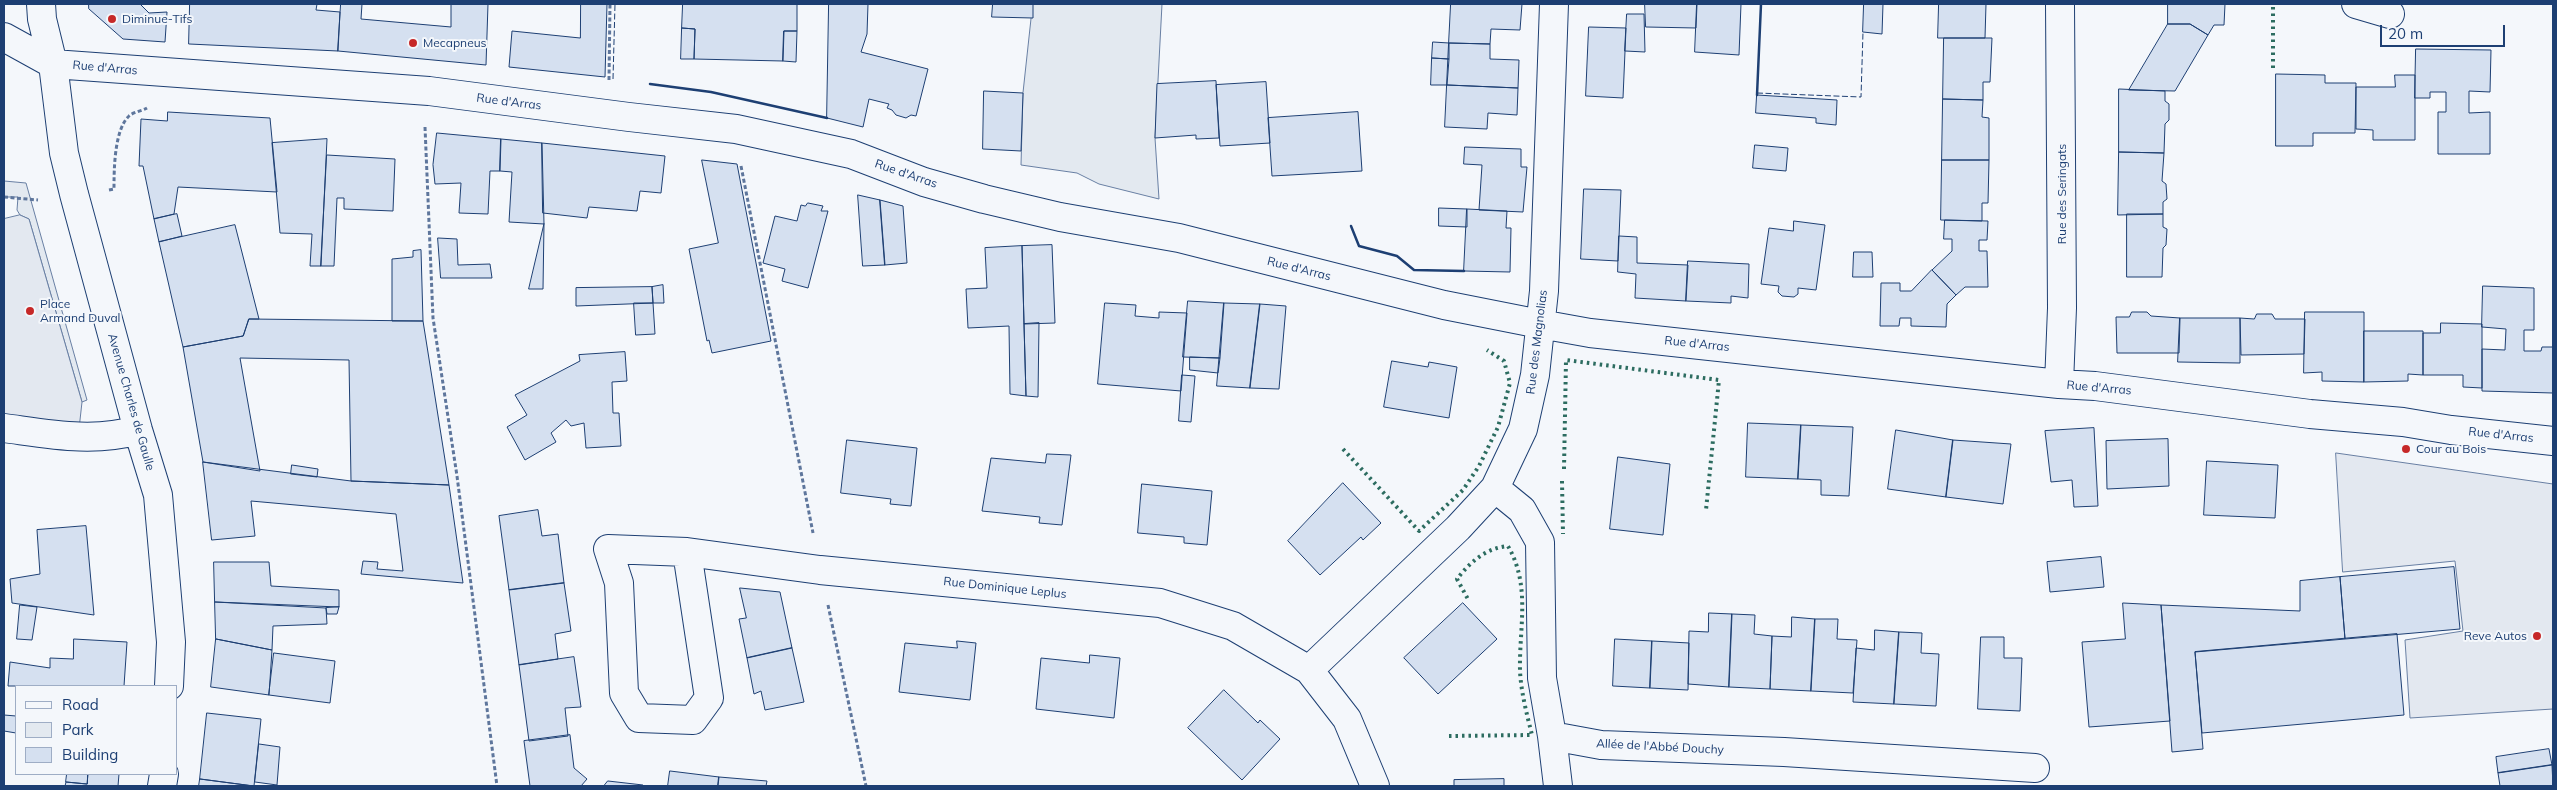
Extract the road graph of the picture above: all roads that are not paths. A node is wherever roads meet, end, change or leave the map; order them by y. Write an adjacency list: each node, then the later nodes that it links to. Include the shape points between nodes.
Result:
1 (42, 4): 7 (street, Avenue Charles de Gaulle, via 42,19)
2 (1554, 4): 8 (street, Rue des Magnolias, via 1544,291)
3 (2060, 4): 9 (street, Rue des Seringats, via 2062,308)
4 (2356, 4): 5 (street)
5 (2390, 14)
6 (4, 38): 7 (street)
7 (53, 64): 8 (street, Rue d'Arras, via 429,91 736,129 851,154 924,182 984,199 1060,217 1179,238 1444,305); 11 (street, Avenue Charles de Gaulle, via 64,153)
8 (1540, 324): 9 (street, Rue d'Arras, via 1590,333); 13 (street, Rue des Magnolias, via 1535,375 1523,429)
9 (2059, 384): 12 (street, Rue d'Arras)
10 (4, 428): 11 (street, via 78,438 118,436)
11 (138, 430): 16 (street, Avenue Charles de Gaulle, via 158,495 171,642)
12 (2553, 441)
13 (1494, 488): 15 (street, Rue des Magnolias, via 1458,528); 17 (street, via 1522,510 1540,542 1542,678)
14 (687, 552): 14 (street, Rue Dominique Leplus, via 608,549 619,582 624,693 639,718 693,720 708,698); 15 (street, Rue Dominique Leplus, via 820,570 1160,603 1234,626)
15 (1309, 670): 19 (street, via 1347,719)
16 (169, 685)
17 (1552, 736): 18 (street, Allée de l'Abbé Douchy, via 1601,745 1784,752); 20 (street)
18 (2035, 768)
19 (1375, 786)
20 (1558, 786)

